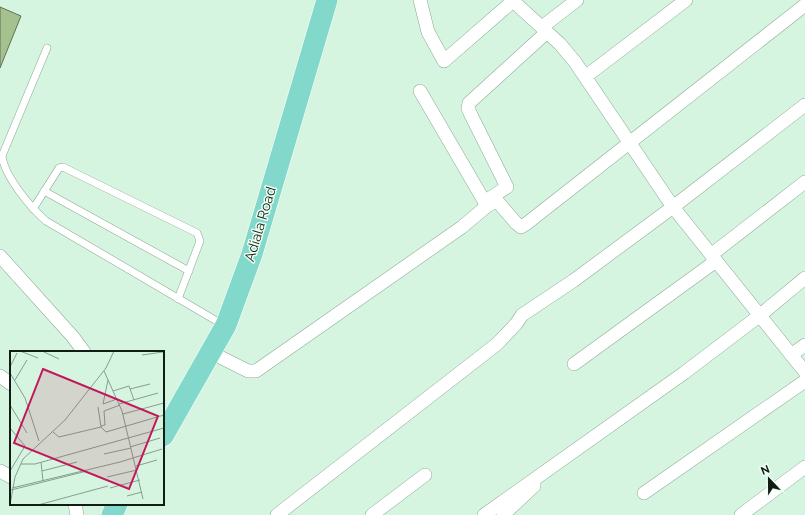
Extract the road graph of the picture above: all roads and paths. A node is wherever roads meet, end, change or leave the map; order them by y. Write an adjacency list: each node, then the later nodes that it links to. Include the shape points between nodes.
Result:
1 (315, 0): 25 (main road, Adiala Road, via 241,251)
2 (327, 0): 28 (main road, Adiala Road, via 252,254 226,325)
3 (420, 0): 6 (street, via 428,32 444,61)
4 (577, 0): 8 (street)
5 (686, 0): 10 (street)
6 (513, 1): 8 (street)
7 (805, 5): 13 (street)
8 (545, 30): 10 (street, via 560,44); 16 (street, via 469,103 470,113 507,187)
9 (47, 48): 18 (lane, via 2,156 4,166)
10 (585, 77): 13 (street)
11 (420, 91): 16 (street)
12 (805, 105): 17 (street)
13 (629, 142): 16 (street, via 521,227 498,202); 17 (street)
14 (805, 182): 20 (street)
15 (44, 191): 18 (lane); 21 (lane); 21 (lane, via 63,166 198,233 200,241)
16 (486, 204): 28 (street, via 462,228 256,371 248,372)
17 (673, 208): 20 (street); 49 (street, via 522,315 497,344)
18 (32, 209): 23 (lane, via 46,222)
19 (0, 256): 27 (street)
20 (713, 258): 24 (street); 30 (street)
21 (189, 271): 23 (lane)
22 (805, 278): 24 (street)
23 (178, 299): 25 (lane)
24 (759, 316): 29 (street); 37 (street, via 684,373)
25 (215, 320): 35 (main road, Adiala Road)
26 (805, 345): 29 (street)
27 (83, 351)
28 (210, 352): 36 (main road, Adiala Road)
29 (791, 355): 31 (street)
30 (574, 364)
31 (805, 372)
32 (0, 376): 34 (street)
33 (805, 381): 42 (street)
34 (10, 383)
35 (164, 410)
36 (164, 434)
37 (572, 451): 51 (street); 52 (street)
38 (805, 467): 53 (street)
39 (0, 471): 41 (street)
40 (425, 475): 50 (street)
41 (10, 476)
42 (644, 493)
43 (75, 505): 46 (street)
44 (117, 505): 47 (main road)
45 (130, 505): 48 (main road)
46 (77, 515)
47 (112, 515)
48 (125, 515)
49 (277, 515)
50 (372, 515)
51 (484, 515)
52 (503, 515)
53 (741, 515)

